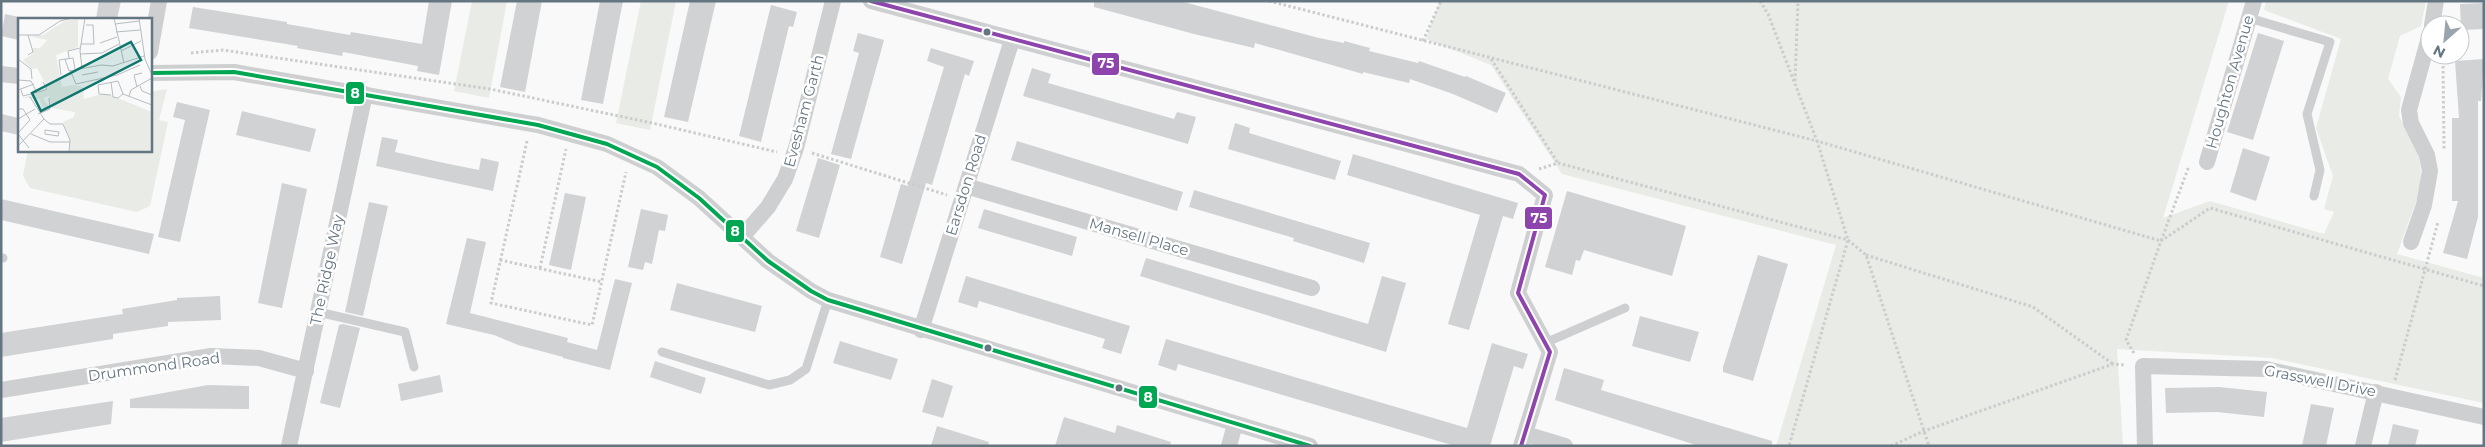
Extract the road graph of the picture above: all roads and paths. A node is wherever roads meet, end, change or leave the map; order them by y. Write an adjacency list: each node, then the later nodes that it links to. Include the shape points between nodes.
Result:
1 (159, 1): 14 (street)
2 (833, 1): 27 (street, Evesham Garth)
3 (872, 1): 12 (street)
4 (1269, 1): 13 (path)
5 (1442, 1): 13 (path)
6 (1760, 1): 22 (path)
7 (1798, 1): 22 (path)
8 (2254, 1): 11 (street, Houghton Avenue)
9 (2436, 1): 10 (street)
10 (2434, 15)
11 (2249, 18): 30 (street, Houghton Avenue); 34 (lane, via 2330,42 2307,114 2320,170)
12 (1012, 40): 32 (street); 33 (street, Earsdon Road)
13 (1423, 41): 16 (path)
14 (151, 46)
15 (187, 53): 27 (path, via 224,50 456,84 778,152)
16 (1491, 59): 26 (path); 31 (path)
17 (2421, 65): 39 (street, via 2409,110 2410,123 2427,156 2430,171 2424,205)
18 (2443, 65): 28 (path)
19 (151, 73): 23 (street, via 234,72)
20 (1, 74): 21 (street)
21 (18, 76)
22 (1795, 85): 26 (path)
23 (365, 94): 24 (street); 49 (street, The Ridge Way)
24 (530, 124): 25 (street); 41 (path)
25 (569, 134): 29 (street); 42 (path)
26 (1817, 141): 37 (path); 38 (path)
27 (796, 148): 33 (path); 36 (street, Evesham Garth, via 785,179 768,207)
28 (2444, 152)
29 (630, 154): 36 (street, via 657,167 699,198); 44 (path)
30 (2199, 160): 38 (path)
31 (1558, 163): 32 (path); 37 (path)
32 (1519, 174): 51 (street, via 1545,194 1518,293)
33 (964, 193): 46 (street, Mansell Place); 50 (street, Earsdon Road)
34 (2314, 196)
35 (2439, 217): 43 (path)
36 (742, 237): 47 (street, via 768,261)
37 (1848, 240): 40 (path); 67 (path)
38 (2161, 241): 43 (path, via 2210,208); 54 (path, via 2126,340)
39 (2411, 242)
40 (1866, 255): 53 (path, via 2034,307); 61 (path)
41 (500, 260): 42 (path); 44 (path, via 491,303 592,325)
42 (540, 268): 44 (path)
43 (2424, 270): 45 (path); 58 (path)
44 (602, 282)
45 (2484, 286)
46 (1312, 288)
47 (828, 300): 50 (street); 52 (lane, via 806,369 790,380 769,385)
48 (1625, 308): 51 (lane)
49 (318, 312): 55 (lane, via 405,332); 56 (street, The Ridge Way)
50 (921, 330): 60 (street)
51 (1545, 343): 62 (street, via 1550,352)
52 (662, 352)
53 (2113, 364): 54 (path); 61 (path)
54 (2142, 366): 58 (street, Grasswell Drive, via 2266,369); 70 (street)
55 (414, 367)
56 (306, 371): 57 (street, Drummond Road, via 260,358 210,356); 63 (street, The Ridge Way)
57 (1, 390)
58 (2384, 394): 59 (street, Grasswell Drive); 71 (street)
59 (2484, 417)
60 (1236, 424): 64 (street); 65 (street)
61 (1924, 431): 68 (path); 69 (path)
62 (1523, 440): 66 (street)
63 (289, 446)
64 (1229, 446)
65 (1310, 446)
66 (1565, 446)
67 (1788, 446)
68 (1891, 446)
69 (1929, 446)
70 (2145, 446)
71 (2363, 446)

